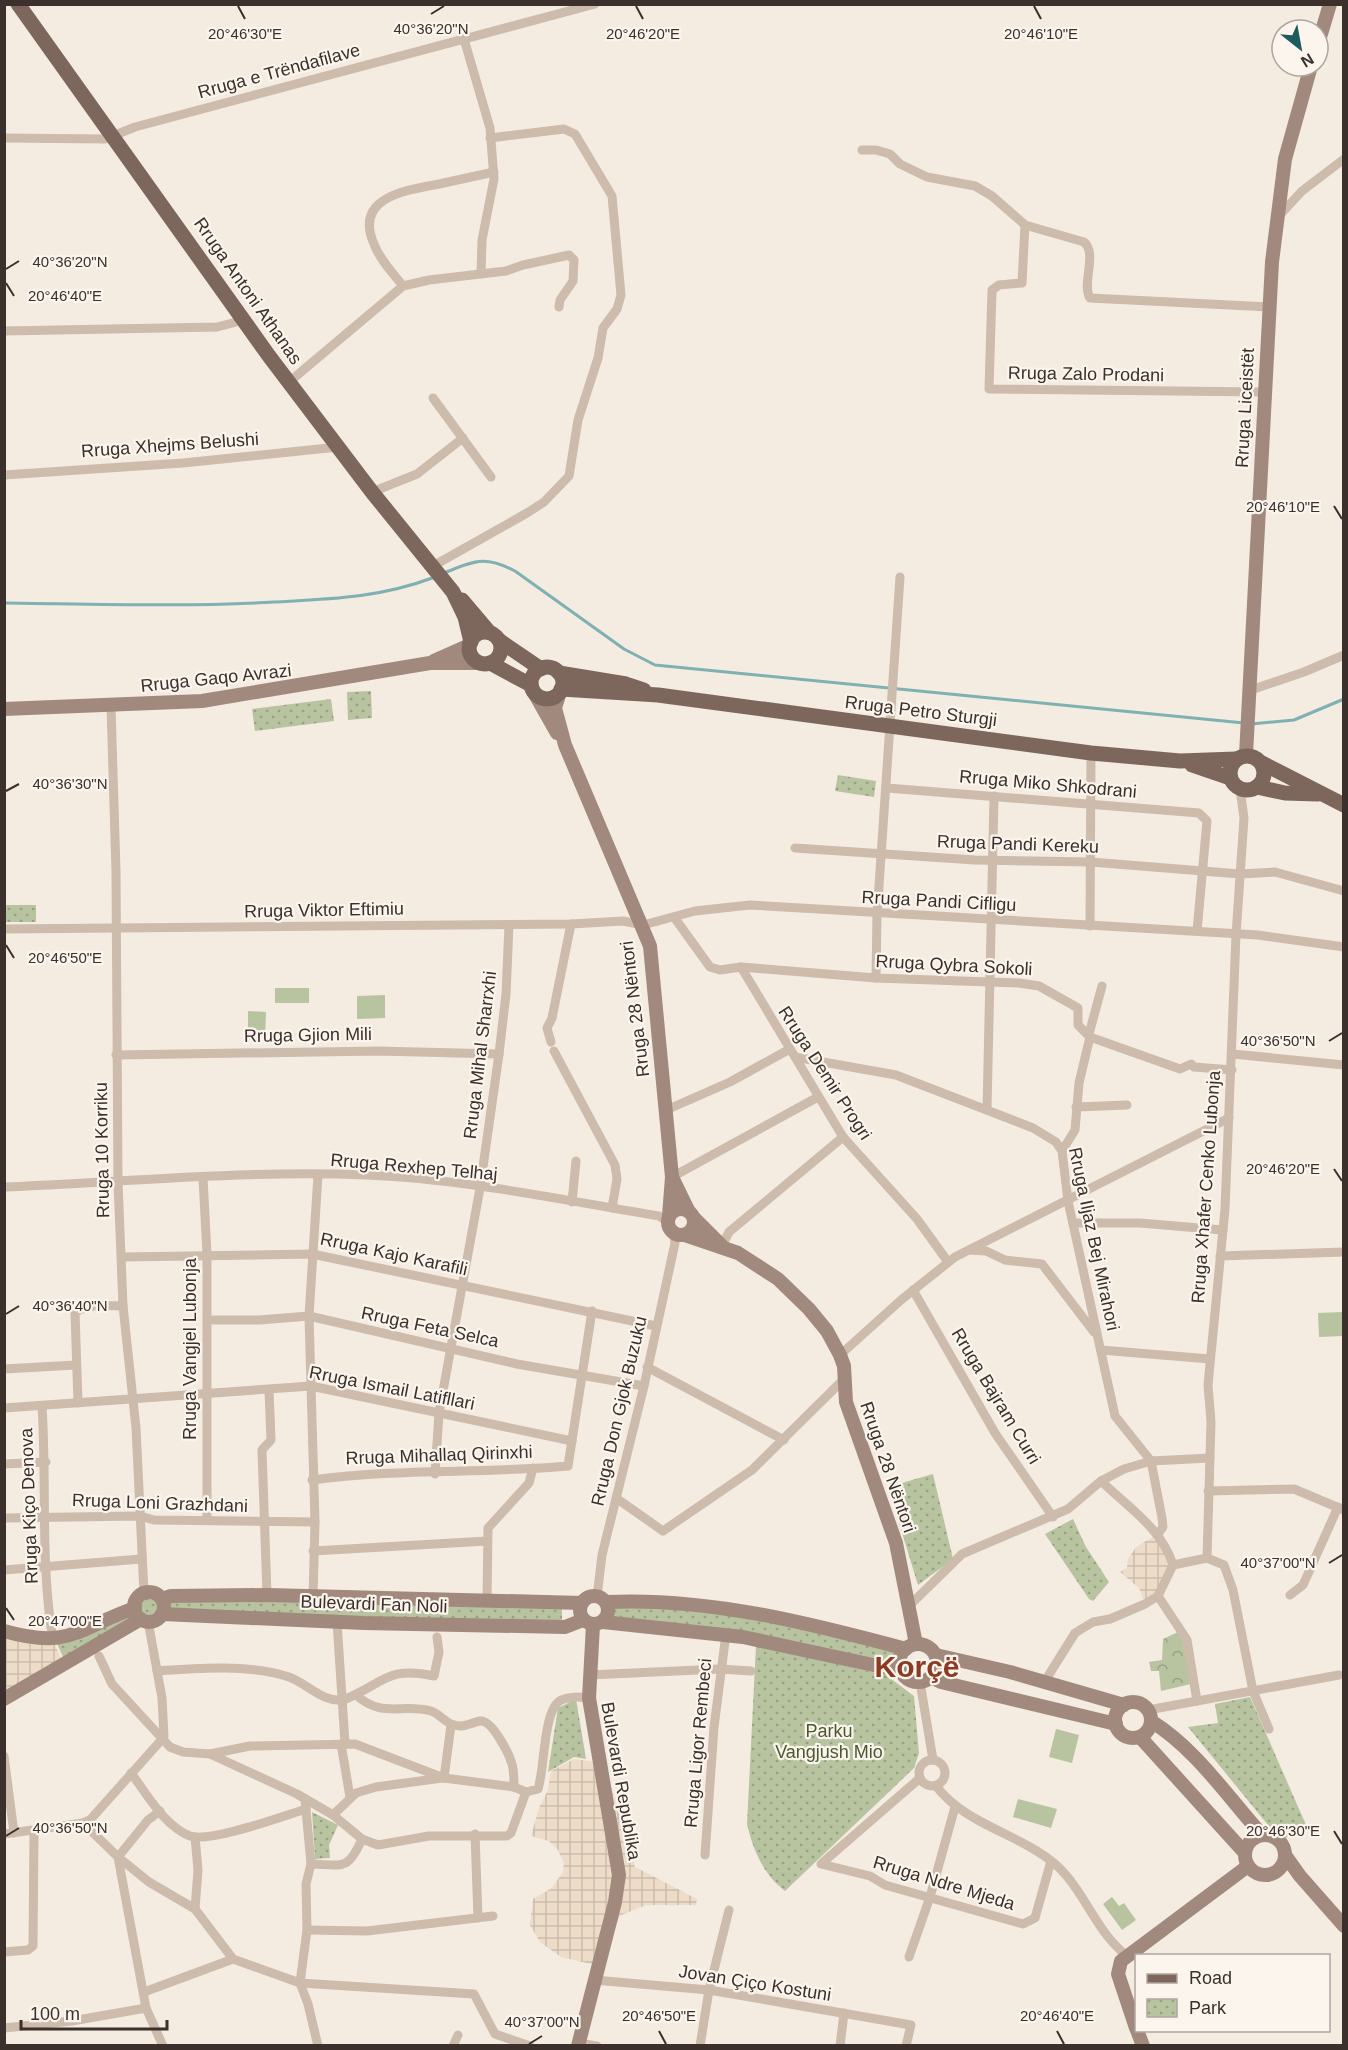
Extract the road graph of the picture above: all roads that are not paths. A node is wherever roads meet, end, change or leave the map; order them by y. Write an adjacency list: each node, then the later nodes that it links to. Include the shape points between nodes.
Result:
1 (18, 4): 5 (main road, Rruga Antoni Athanas)
2 (594, 4): 3 (street, Rruga e Trëndafilave)
3 (464, 39): 5 (street, Rruga e Trëndafilave, via 143,125); 7 (street)
4 (1308, 78): 11 (main road, Rruga Liceistët, via 1285,159)
5 (112, 137): 6 (street); 17 (main road, Rruga Antoni Athanas)
6 (4, 138)
7 (490, 138): 10 (street); 27 (street, via 564,129 575,134 612,196 621,295 603,328 598,358 578,420 569,476 544,502)
8 (861, 150): 12 (street, via 890,154 900,164 927,177 975,186)
9 (1344, 159): 11 (street, via 1302,191)
10 (494, 172): 13 (street, via 482,240); 14 (street, via 399,192 375,209 370,224 373,243)
11 (1276, 219): 16 (main road, Rruga Liceistët)
12 (1025, 225): 16 (street, via 1088,245 1090,298); 20 (street, Rruga Zalo Prodani, via 1022,283 999,285 992,290 989,389)
13 (481, 274): 14 (street); 15 (street, via 569,255 574,260 573,282)
14 (403, 286): 19 (street)
15 (559, 307)
16 (1269, 307): 20 (main road, Rruga Liceistët)
17 (244, 320): 18 (street, via 217,327); 19 (main road, Rruga Antoni Athanas)
18 (4, 331)
19 (289, 382): 23 (main road, Rruga Antoni Athanas)
20 (1264, 392): 38 (main road, Rruga Liceistët)
21 (433, 398): 22 (street)
22 (463, 438): 25 (street); 26 (street, via 417,474)
23 (338, 447): 24 (street, Rruga Xhejms Belushi); 26 (main road, Rruga Antoni Athanas)
24 (4, 475)
25 (491, 477)
26 (372, 492): 27 (main road, Rruga Antoni Athanas)
27 (435, 568): 29 (main road, Rruga Antoni Athanas)
28 (900, 577): 43 (street)
29 (454, 593): 30 (main road, Rruga Antoni Athanas); 31 (main road, Rruga Antoni Athanas, via 470,631)
30 (495, 637): 31 (main road, via 480,633); 34 (main road, via 500,654); 35 (main road, Rruga Antoni Athanas)
31 (470, 644): 33 (main road, Rruga Gaqo Avrazi); 34 (main road, via 471,655)
32 (1344, 655): 38 (street)
33 (430, 663): 34 (main road, Rruga Gaqo Avrazi); 41 (main road, Rruga Gaqo Avrazi, via 235,698)
34 (486, 663): 37 (main road)
35 (541, 669): 36 (main road, via 551,668); 37 (main road, via 533,675)
36 (559, 674): 39 (main road, via 563,683); 40 (main road, Rruga Petro Sturgji, via 626,684)
37 (532, 687): 39 (main road, via 545,699); 44 (main road, Rruga 28 Nëntori)
38 (1251, 690): 46 (main road, Rruga Liceistët)
39 (560, 691): 40 (main road, Rruga Petro Sturgji); 44 (main road, Rruga 28 Nëntori, via 555,708)
40 (658, 694): 43 (main road, Rruga Petro Sturgji)
41 (111, 706): 42 (main road, Rruga Gaqo Avrazi); 70 (street, Rruga 10 Korriku)
42 (4, 710)
43 (891, 728): 45 (main road, Rruga Petro Sturgji); 50 (street)
44 (565, 745): 67 (main road, Rruga 28 Nëntori)
45 (1092, 753): 47 (main road, Rruga Petro Sturgji); 53 (street)
46 (1243, 753): 47 (main road, Rruga Petro Sturgji); 48 (main road); 49 (main road, via 1230,768)
47 (1180, 761): 49 (main road, Rruga Petro Sturgji)
48 (1262, 763): 49 (main road, via 1264,776); 51 (main road)
49 (1245, 786): 51 (main road, Rruga Petro Sturgji); 60 (street, Rruga Xhafer Cenko Lubonja)
50 (887, 788): 52 (street, Rruga Miko Shkodrani); 56 (street)
51 (1318, 794): 54 (main road)
52 (994, 796): 53 (street, Rruga Miko Shkodrani); 57 (street)
53 (1092, 804): 58 (street); 59 (street, Rruga Miko Shkodrani, via 1204,816 1207,821)
54 (1344, 805)
55 (795, 848): 56 (street, Rruga Pandi Kereku)
56 (881, 855): 57 (street, Rruga Pandi Kereku); 62 (street)
57 (994, 861): 58 (street, Rruga Pandi Kereku); 64 (street)
58 (1091, 862): 59 (street, Rruga Pandi Kereku); 68 (street)
59 (1202, 871): 60 (street, Rruga Pandi Kereku); 71 (street)
60 (1240, 874): 61 (street, Rruga Pandi Kereku, via 1275,872); 72 (street, Rruga Xhafer Cenko Lubonja)
61 (1344, 891)
62 (877, 915): 63 (street, Rruga Pandi Cifligu, via 750,906); 64 (street, Rruga Pandi Cifligu); 75 (street)
63 (674, 917): 67 (street, Rruga Pandi Cifligu); 74 (street, via 710,967)
64 (993, 921): 68 (street, Rruga Pandi Cifligu); 76 (street)
65 (571, 924): 66 (street, Rruga Viktor Eftimiu); 67 (street, Rruga Viktor Eftimiu, via 623,921); 102 (street, via 547,1028 552,1047 615,1165)
66 (509, 925): 70 (street, Rruga Viktor Eftimiu); 80 (street, Rruga Mihal Sharrxhi)
67 (643, 926): 89 (main road, Rruga 28 Nëntori, via 650,946)
68 (1090, 926): 71 (street, Rruga Pandi Cifligu)
69 (4, 928): 70 (street, Rruga Viktor Eftimiu)
70 (115, 929): 82 (street, Rruga 10 Korriku)
71 (1197, 931): 72 (street, Rruga Pandi Cifligu)
72 (1236, 935): 73 (street, Rruga Pandi Cifligu); 81 (street, Rruga Xhafer Cenko Lubonja)
73 (1344, 947)
74 (741, 967): 75 (street, Rruga Qybra Sokoli); 79 (street, Rruga Demir Progri)
75 (876, 978): 76 (street, Rruga Qybra Sokoli)
76 (992, 981): 78 (street, Rruga Qybra Sokoli, via 1039,986 1078,1008 1078,1025); 88 (street)
77 (1102, 986): 78 (street)
78 (1089, 1036): 84 (street, via 1180,1069 1191,1064 1194,1068); 87 (street)
79 (792, 1053): 85 (street, Rruga Demir Progri); 88 (street, Rruga Iljaz Bej Mirahori, via 896,1075); 89 (street)
80 (499, 1054): 82 (street, Rruga Gjion Mili, via 378,1051); 99 (street, Rruga Mihal Sharrxhi)
81 (1233, 1054): 83 (street); 84 (street, Rruga Xhafer Cenko Lubonja)
82 (117, 1055): 97 (street, Rruga 10 Korriku)
83 (1344, 1065)
84 (1232, 1070): 90 (street, Rruga Xhafer Cenko Lubonja)
85 (818, 1097): 91 (street, Rruga Demir Progri); 95 (street)
86 (1127, 1105): 87 (street)
87 (1076, 1107): 92 (street, via 1075,1130)
88 (987, 1109): 92 (street, Rruga Iljaz Bej Mirahori, via 1051,1137)
89 (664, 1111): 95 (main road, Rruga 28 Nëntori)
90 (1229, 1118): 100 (street); 106 (street, Rruga Xhafer Cenko Lubonja)
91 (843, 1137): 107 (street, via 729,1232); 114 (street, Rruga Demir Progri, via 917,1219)
92 (1062, 1151): 100 (street, Rruga Iljaz Bej Mirahori)
93 (576, 1161): 101 (street)
94 (318, 1175): 96 (street, Rruga Rexhep Telhaj); 99 (street, Rruga Rexhep Telhaj, via 372,1176); 111 (street)
95 (672, 1177): 103 (main road, Rruga 28 Nëntori); 105 (main road, Rruga 28 Nëntori)
96 (203, 1178): 97 (street, Rruga Rexhep Telhaj); 110 (street, Rruga Vangjel Lubonja)
97 (118, 1182): 98 (street, Rruga Rexhep Telhaj); 113 (street, Rruga 10 Korriku)
98 (4, 1187)
99 (480, 1188): 101 (street, Rruga Rexhep Telhaj); 115 (street, Rruga Mihal Sharrxhi)
100 (1068, 1201): 104 (street, Rruga Iljaz Bej Mirahori); 108 (street)
101 (572, 1202): 102 (street, Rruga Rexhep Telhaj)
102 (612, 1208): 105 (street, Rruga Rexhep Telhaj, via 658,1216)
103 (692, 1214): 105 (main road, via 694,1225); 105 (main road, via 681,1208); 107 (main road, Rruga 28 Nëntori)
104 (1073, 1223): 106 (street, via 1140,1223); 122 (street, Rruga Iljaz Bej Mirahori)
105 (674, 1227): 107 (main road, Rruga 28 Nëntori); 121 (street, Rruga Don Gjok Buzuku, via 675,1243)
106 (1223, 1230): 112 (street, Rruga Xhafer Cenko Lubonja)
107 (722, 1246): 125 (main road, Rruga 28 Nëntori, via 760,1266 795,1294 827,1331)
108 (968, 1250): 114 (street); 122 (street, via 1042,1264)
109 (1344, 1252): 112 (street)
110 (207, 1254): 111 (street, Rruga Kajo Karafili); 113 (street, Rruga Kajo Karafili); 120 (street, Rruga Vangjel Lubonja)
111 (312, 1254): 115 (street, Rruga Kajo Karafili); 119 (street)
112 (1220, 1256): 126 (street, Rruga Xhafer Cenko Lubonja)
113 (122, 1257): 117 (street, Rruga 10 Korriku)
114 (948, 1262): 116 (street)
115 (463, 1285): 118 (street, Rruga Kajo Karafili); 123 (street, Rruga Mihal Sharrxhi)
116 (913, 1290): 125 (street); 156 (street, Rruga Bajram Curri, via 995,1433)
117 (123, 1306): 127 (street, via 80,1309 75,1313); 136 (street, Rruga 10 Korriku)
118 (592, 1311): 121 (street, Rruga Kajo Karafili); 130 (street)
119 (309, 1316): 120 (street, Rruga Feta Selca); 123 (street, Rruga Feta Selca); 132 (street)
120 (207, 1320): 135 (street, Rruga Vangjel Lubonja)
121 (656, 1326): 128 (street, Rruga Don Gjok Buzuku)
122 (1096, 1334): 124 (street, Rruga Iljaz Bej Mirahori)
123 (450, 1347): 130 (street, Rruga Feta Selca, via 517,1364); 140 (street, Rruga Mihal Sharrxhi)
124 (1101, 1350): 126 (street); 144 (street, Rruga Iljaz Bej Mirahori, via 1115,1416)
125 (840, 1355): 131 (main road, Rruga 28 Nëntori)
126 (1210, 1359): 143 (street, Rruga Xhafer Cenko Lubonja)
127 (76, 1365): 129 (street); 137 (street)
128 (647, 1367): 133 (street, Rruga Don Gjok Buzuku); 141 (street)
129 (4, 1369)
130 (581, 1373): 133 (street, Rruga Feta Selca); 142 (street)
131 (844, 1379): 141 (street); 178 (main road, Rruga 28 Nëntori, via 846,1402 898,1552)
132 (311, 1386): 134 (street, Rruga Ismail Latifllari); 140 (street, Rruga Ismail Latifllari); 149 (street)
133 (644, 1386): 152 (street, Rruga Don Gjok Buzuku)
134 (269, 1390): 135 (street, Rruga Ismail Latifllari); 160 (street, via 271,1440 262,1450)
135 (207, 1395): 136 (street, Rruga Ismail Latifllari); 158 (street, Rruga Vangjel Lubonja)
136 (134, 1400): 137 (street, Rruga Ismail Latifllari); 155 (street, Rruga 10 Korriku)
137 (78, 1403): 138 (street, Rruga Ismail Latifllari)
138 (42, 1406): 139 (street, Rruga Ismail Latifllari); 145 (street, Rruga Kiço Denova)
139 (4, 1408)
140 (438, 1413): 142 (street, Rruga Ismail Latifllari); 148 (street, Rruga Mihal Sharrxhi)
141 (784, 1440): 152 (street, via 752,1470 663,1531)
142 (572, 1441): 147 (street, Rruga Mihallaq Qirinxhi, via 568,1466)
143 (1210, 1458): 144 (street); 151 (street, Rruga Xhafer Cenko Lubonja)
144 (1151, 1461): 150 (street); 161 (street, via 1162,1518)
145 (46, 1462): 146 (street); 154 (street, Rruga Kiço Denova)
146 (4, 1464)
147 (533, 1468): 148 (street, Rruga Mihallaq Qirinxhi); 162 (street, via 529,1483 490,1524)
148 (435, 1474): 149 (street, Rruga Mihallaq Qirinxhi, via 351,1474)
149 (312, 1480): 159 (street)
150 (1101, 1481): 156 (street, via 1088,1495); 161 (street)
151 (1208, 1491): 153 (street, via 1294,1489); 164 (street, Rruga Xhafer Cenko Lubonja)
152 (616, 1498): 175 (street, Rruga Don Gjok Buzuku, via 602,1555)
153 (1341, 1509): 171 (street, via 1303,1585)
154 (46, 1516): 155 (street, Rruga Loni Grazhdani); 157 (street, Rruga Loni Grazhdani); 167 (street, Rruga Kiço Denova)
155 (140, 1516): 158 (street, Rruga Loni Grazhdani, via 154,1520); 165 (street, Rruga 10 Korriku)
156 (1053, 1517): 178 (street, via 962,1554)
157 (4, 1518)
158 (207, 1520): 160 (street, Rruga Loni Grazhdani)
159 (315, 1522): 160 (street, Rruga Loni Grazhdani); 163 (street)
160 (266, 1523): 170 (street)
161 (1158, 1534): 166 (street)
162 (487, 1541): 163 (street); 176 (street)
163 (313, 1551): 173 (street)
164 (1207, 1558): 166 (street); 198 (street, via 1224,1565 1233,1590)
165 (141, 1559): 167 (street); 169 (street, Rruga 10 Korriku)
166 (1173, 1565): 172 (street)
167 (47, 1566): 168 (street); 186 (street, Rruga Kiço Denova)
168 (4, 1570)
169 (144, 1593): 174 (main road, Bulevardi Fan Noli, via 157,1594); 180 (main road, via 138,1597)
170 (267, 1595): 173 (main road, Bulevardi Fan Noli); 174 (main road, Bulevardi Fan Noli)
171 (1290, 1595)
172 (1158, 1596): 197 (street, via 1075,1633); 203 (street, via 1187,1640)
173 (313, 1597): 176 (main road, Bulevardi Fan Noli)
174 (162, 1599): 179 (main road)
175 (602, 1600): 177 (main road, via 590,1597); 182 (main road, via 608,1613); 187 (main road, via 747,1612)
176 (487, 1602): 177 (main road, Bulevardi Fan Noli)
177 (582, 1603): 182 (main road, via 580,1610)
178 (909, 1605): 187 (main road, Rruga 28 Nëntori)
179 (162, 1614): 180 (main road, Bulevardi Fan Noli, via 156,1620); 181 (main road, Bulevardi Fan Noli)
180 (141, 1616): 186 (main road, Bulevardi Fan Noli); 191 (street); 201 (main road)
181 (337, 1622): 182 (main road, Bulevardi Fan Noli, via 564,1627); 202 (street)
182 (593, 1622): 184 (main road, Bulevardi Fan Noli); 194 (main road, Bulevardi Republika)
183 (6, 1631): 186 (main road, Bulevardi Fan Noli, via 21,1637)
184 (726, 1634): 190 (street, Rruga Ligor Rembeci); 193 (main road, Bulevardi Fan Noli)
185 (438, 1637): 199 (street, via 434,1676 397,1672)
186 (53, 1640)
187 (911, 1647): 188 (main road, via 928,1647); 193 (main road, via 900,1659)
188 (936, 1655): 196 (main road, via 937,1667); 197 (main road)
189 (99, 1656): 209 (street, via 111,1684)
190 (720, 1669): 192 (street); 194 (street); 234 (street, Rruga Ligor Rembeci)
191 (157, 1671): 202 (street, via 216,1667 270,1673 290,1678 335,1701); 209 (street)
192 (751, 1671)
193 (901, 1671): 196 (main road, via 909,1680)
194 (589, 1675): 200 (main road, Bulevardi Republika)
195 (1339, 1675): 198 (street)
196 (926, 1680): 206 (main road); 214 (street)
197 (1045, 1681): 204 (main road)
198 (1252, 1691): 203 (street); 208 (street)
199 (356, 1695): 202 (street); 207 (street, via 380,1710 434,1711)
200 (589, 1698): 221 (street, via 571,1697 559,1701 552,1710 538,1789); 253 (main road, Bulevardi Republika, via 619,1875)
201 (4, 1699)
202 (343, 1700): 211 (street)
203 (1197, 1701): 205 (street)
204 (1124, 1705): 205 (main road, via 1140,1703); 206 (main road, via 1117,1713)
205 (1150, 1716): 210 (main road, via 1146,1733); 231 (main road, via 1190,1752)
206 (1116, 1724): 210 (main road, via 1125,1736)
207 (451, 1725): 216 (street); 219 (street, via 465,1727 488,1722 513,1764)
208 (1269, 1729)
209 (164, 1737): 212 (street, via 175,1750); 215 (street)
210 (1140, 1737): 237 (main road)
211 (343, 1744): 212 (street, via 250,1746); 216 (street, via 393,1756); 222 (street)
212 (210, 1754): 223 (street)
213 (4, 1756): 220 (street)
214 (933, 1760): 217 (street, via 921,1766); 218 (street, via 941,1764 945,1773 944,1780)
215 (131, 1773): 225 (street); 227 (street, via 102,1810)
216 (444, 1778): 219 (street); 222 (street, via 376,1787)
217 (920, 1778): 218 (street, via 926,1785); 242 (street, Rruga Ndre Mjeda, via 820,1864)
218 (936, 1786): 224 (street)
219 (514, 1787): 221 (street)
220 (7, 1791): 229 (street)
221 (526, 1792): 230 (street, via 511,1833)
222 (350, 1797): 226 (street)
223 (306, 1804): 226 (street); 232 (street, via 216,1836); 239 (street)
224 (955, 1807): 238 (street); 242 (street)
225 (160, 1811): 232 (street, via 172,1825); 236 (street)
226 (333, 1815): 233 (street)
227 (84, 1823): 228 (street); 236 (street)
228 (34, 1831): 229 (street); 249 (street, via 33,1946)
229 (9, 1834)
230 (475, 1834): 233 (street, via 429,1836 378,1845); 246 (street)
231 (1262, 1835): 235 (main road, via 1282,1844); 237 (main road, via 1251,1841)
232 (195, 1837): 243 (street)
233 (363, 1839): 239 (street, via 354,1859 344,1865)
234 (705, 1855)
235 (1285, 1855): 240 (main road); 241 (main road)
236 (118, 1857): 243 (street, via 149,1882); 256 (street)
237 (1247, 1859): 240 (main road, via 1263,1875); 250 (main road)
238 (1051, 1861): 242 (street, Rruga Ndre Mjeda, via 1035,1918 1028,1923); 250 (street)
239 (311, 1864): 248 (street, via 306,1884)
240 (1279, 1869): 241 (main road)
241 (1300, 1876): 247 (main road)
242 (930, 1897): 251 (street)
243 (195, 1909): 252 (street)
244 (729, 1910): 255 (street)
245 (493, 1916): 246 (street)
246 (478, 1918): 248 (street, via 367,1931)
247 (1344, 1926)
248 (308, 1930): 254 (street)
249 (4, 1952)
250 (1126, 1955): 259 (main road, via 1118,1974)
251 (909, 1957)
252 (233, 1959): 254 (street); 256 (street)
253 (594, 1980): 255 (street, Jovan Çiço Kostuni); 262 (main road, Bulevardi Republika)
254 (300, 1983): 264 (street); 266 (street, via 474,1994 495,2034)
255 (709, 1990): 258 (street, Jovan Çiço Kostuni); 268 (street)
256 (144, 1992): 257 (street)
257 (146, 2008): 260 (street); 263 (street)
258 (844, 2013): 269 (street); 270 (street, Jovan Çiço Kostuni, via 911,2025)
259 (1135, 2023)
260 (4, 2028)
261 (458, 2035): 265 (street)
262 (578, 2044): 267 (street)
263 (163, 2046)
264 (318, 2046)
265 (453, 2046)
266 (530, 2046)
267 (597, 2046)
268 (700, 2046)
269 (840, 2046)
270 (906, 2046)

